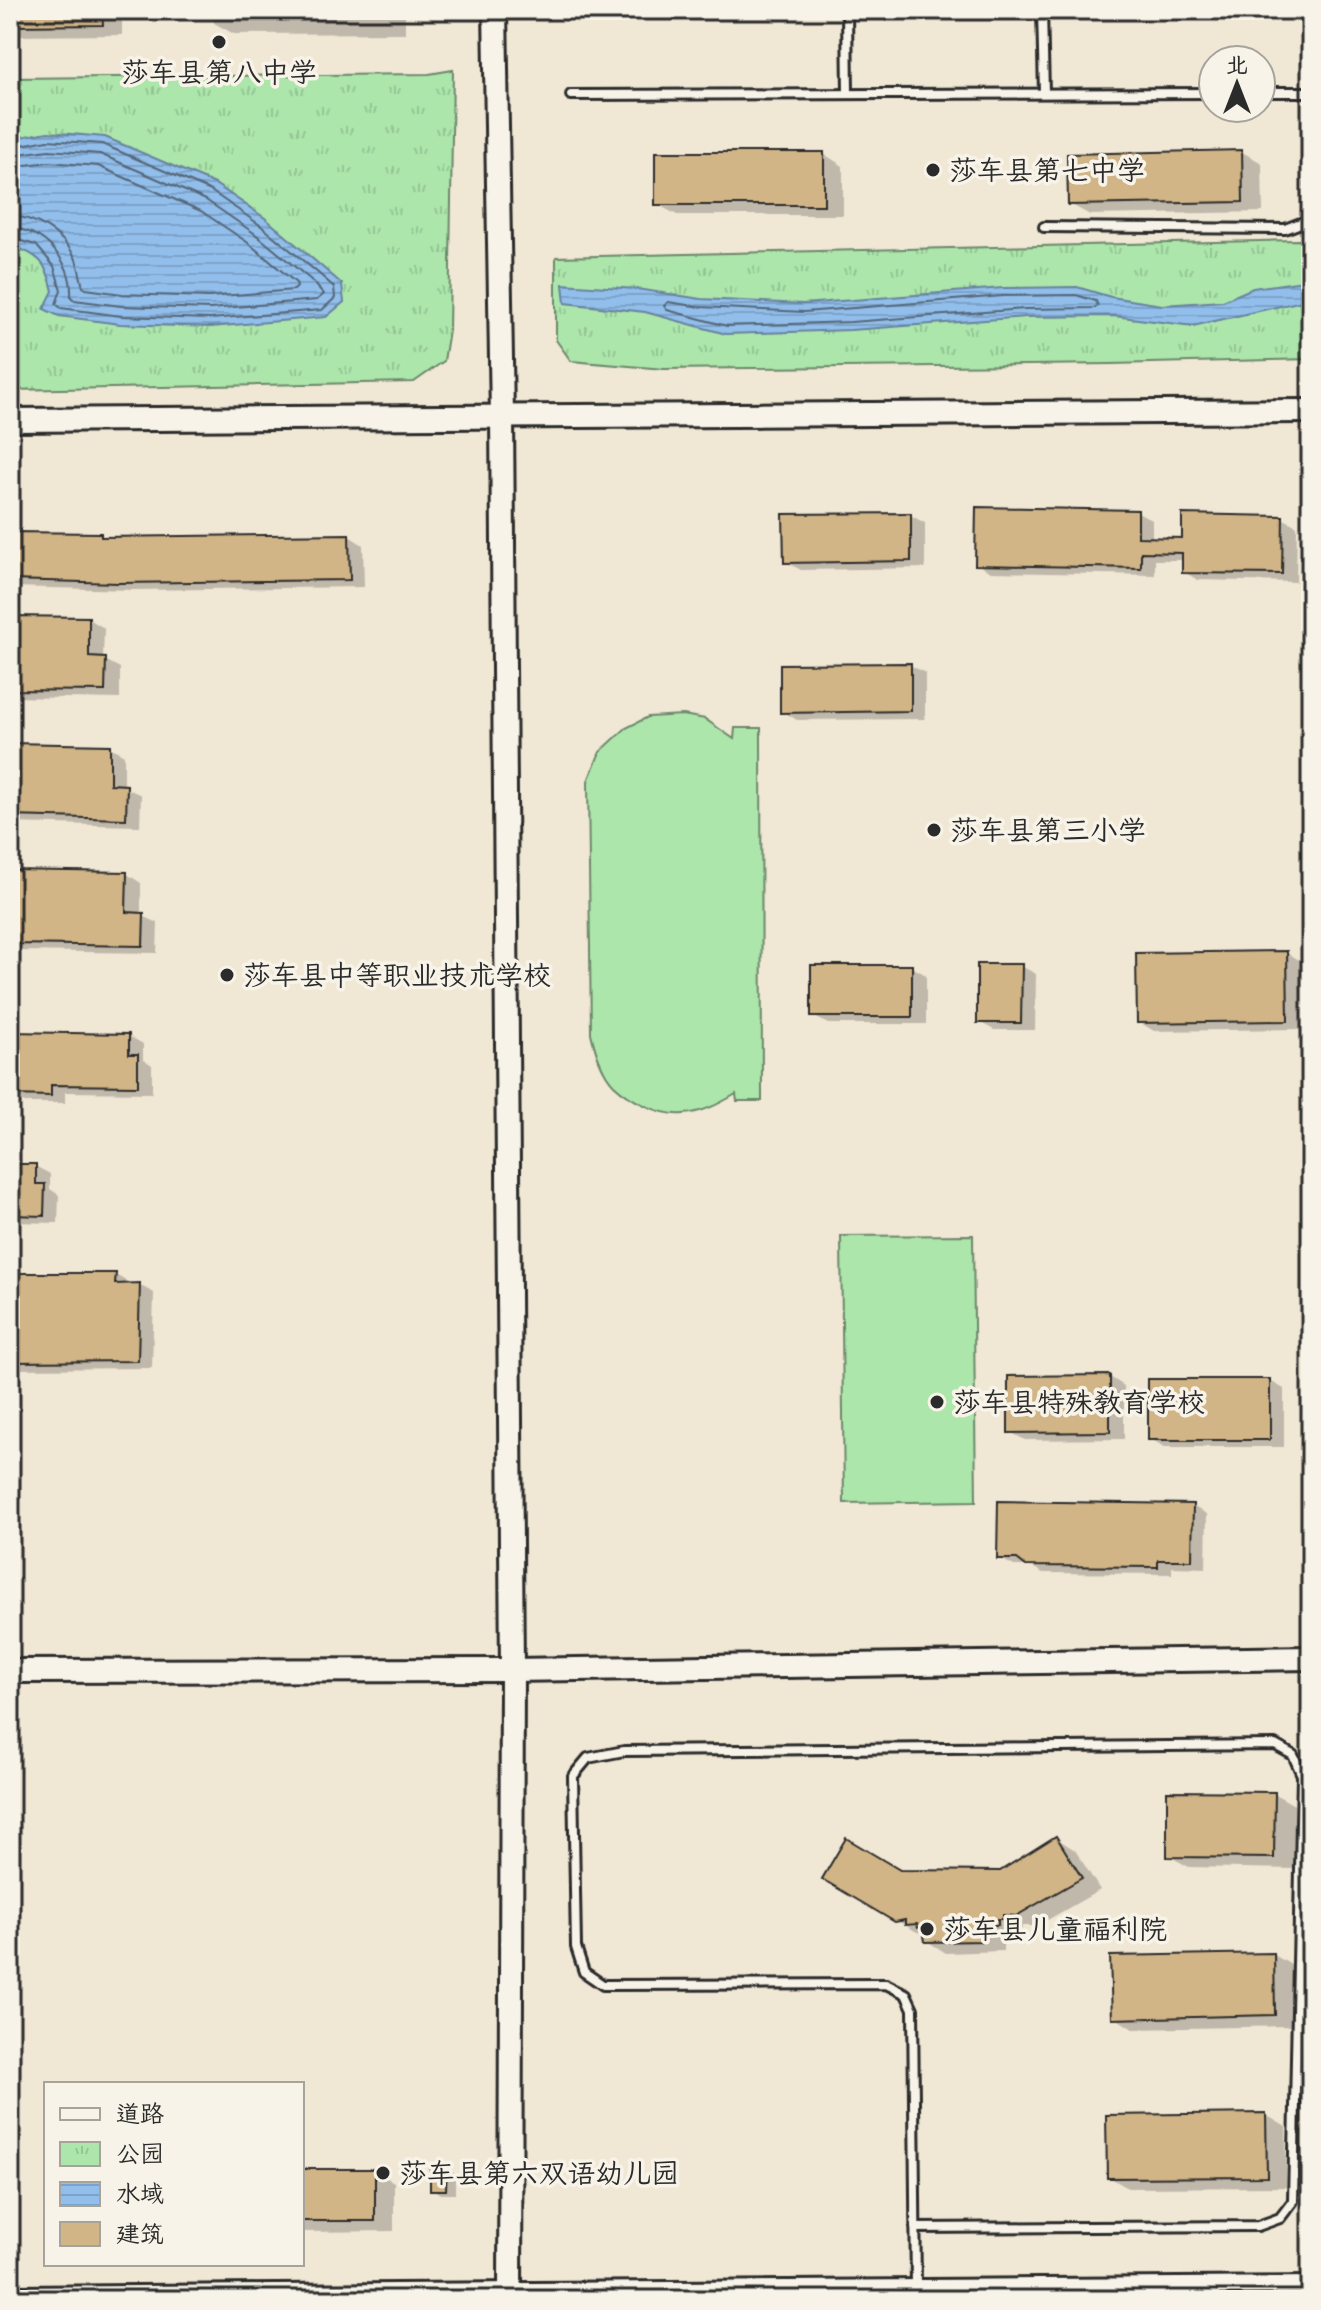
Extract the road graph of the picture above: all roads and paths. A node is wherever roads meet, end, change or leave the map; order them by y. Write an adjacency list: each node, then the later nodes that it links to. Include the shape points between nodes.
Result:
1 (495, 10): 13 (street)
2 (847, 10): 8 (lane)
3 (1042, 10): 6 (lane)
4 (1277, 92): 5 (lane)
5 (1311, 92)
6 (1044, 93): 7 (lane); 8 (lane)
7 (1197, 93)
8 (848, 94): 9 (lane)
9 (571, 95)
10 (1311, 165): 11 (lane, via 1311,219 1285,229)
11 (1044, 227)
12 (1311, 411): 13 (street)
13 (502, 416): 14 (street); 16 (street)
14 (10, 420)
15 (1311, 1658): 16 (street)
16 (512, 1670): 17 (street); 22 (street)
17 (10, 1671)
18 (915, 2228): 18 (lane, via 913,2009 906,1994 886,1984 603,1985 584,1972 576,1947 573,1776 588,1758 624,1751 1275,1745 1293,1755 1302,1775 1293,2201 1280,2218 1258,2226); 20 (lane)
19 (1311, 2285): 20 (street)
20 (916, 2288): 22 (street)
21 (10, 2295): 22 (street)
22 (510, 2296)

